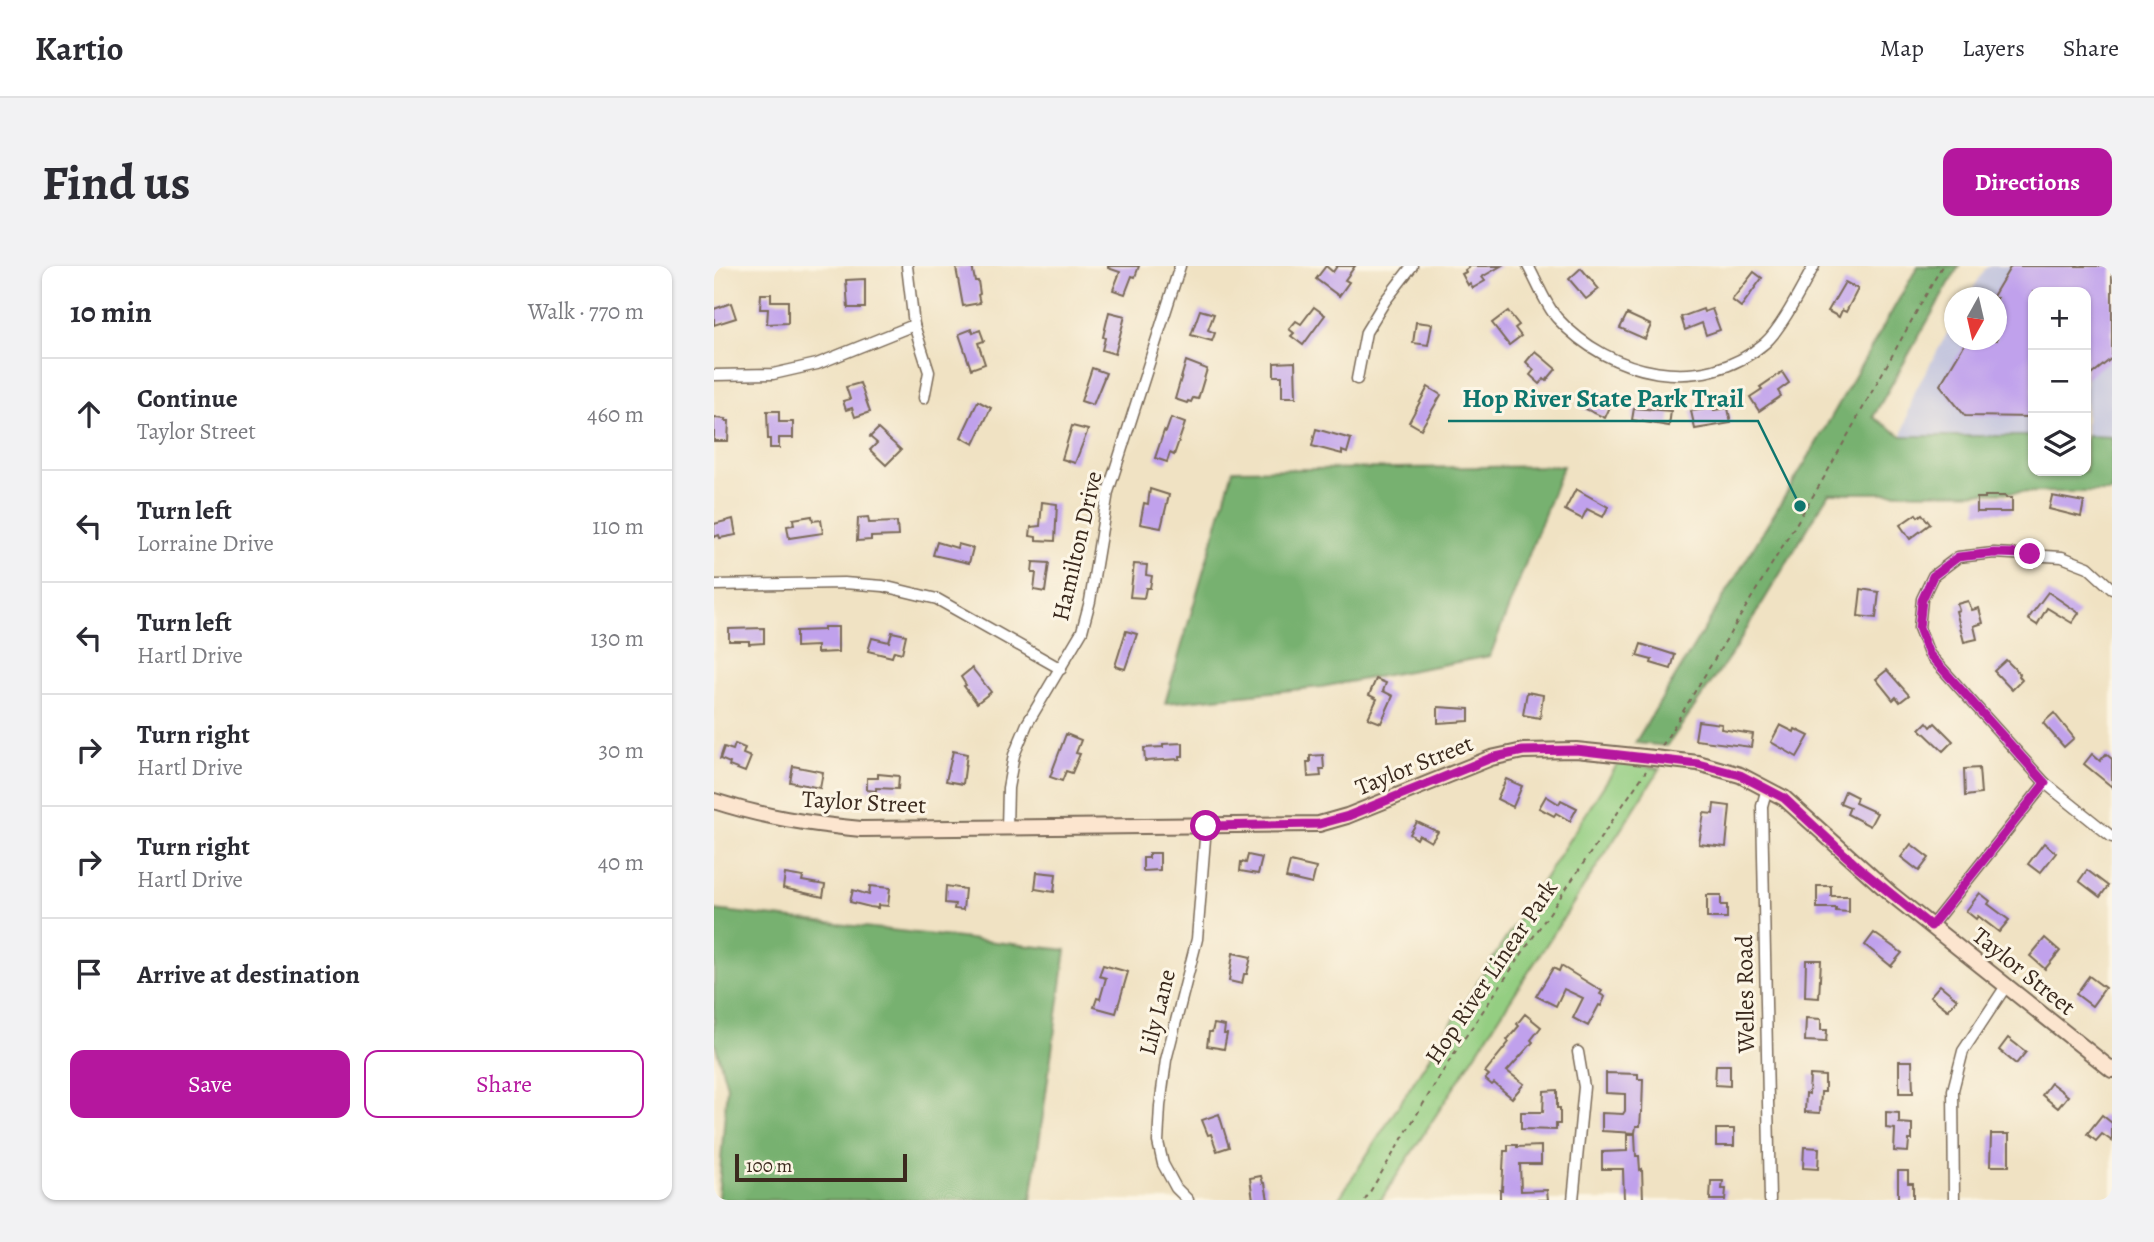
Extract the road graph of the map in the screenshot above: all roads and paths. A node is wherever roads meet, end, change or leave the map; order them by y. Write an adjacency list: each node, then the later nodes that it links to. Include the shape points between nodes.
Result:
1 (907, 266): 7 (street)
2 (1180, 266): 13 (street, Hamilton Drive, via 1108,492 1082,631)
3 (1412, 266): 9 (street, via 1366,332)
4 (1528, 266): 5 (street, via 1555,316 1584,344 1621,363 1663,374 1700,374 1748,355 1767,341)
5 (1814, 266)
6 (1942, 266): 14 (path, via 1825,475)
7 (914, 325): 8 (street, via 817,364 773,374); 10 (street, via 929,372)
8 (714, 375)
9 (1357, 379)
10 (924, 398)
11 (714, 585): 13 (street, via 844,583 883,586 937,599)
12 (2112, 589): 16 (street, via 2088,567 2062,557 1994,553 1958,557 1933,576 1922,600 1919,628 1929,654)
13 (1060, 669): 20 (street, Hamilton Drive, via 1014,755)
14 (1658, 751)
15 (1650, 764): 27 (path, Hop River Linear Park, via 1451,1058)
16 (2045, 783): 21 (street); 22 (street)
17 (1767, 788): 19 (street, Taylor Street, via 1698,764 1576,750 1523,751 1491,758 1319,824); 22 (street, Taylor Street); 29 (street, Welles Road, via 1762,806)
18 (714, 801): 20 (street, Taylor Street, via 764,817 848,828)
19 (1206, 826): 20 (street, Taylor Street); 26 (street, Lily Lane, via 1197,939 1166,1060 1158,1142 1163,1164)
20 (1007, 828)
21 (2112, 837)
22 (1931, 926): 23 (street, Taylor Street)
23 (2006, 986): 25 (street, Taylor Street); 30 (street, via 1963,1051 1953,1090)
24 (1578, 1052): 28 (street, via 1584,1087)
25 (2112, 1070)
26 (1188, 1200)
27 (1365, 1200)
28 (1573, 1200)
29 (1770, 1200)
30 (1954, 1200)

